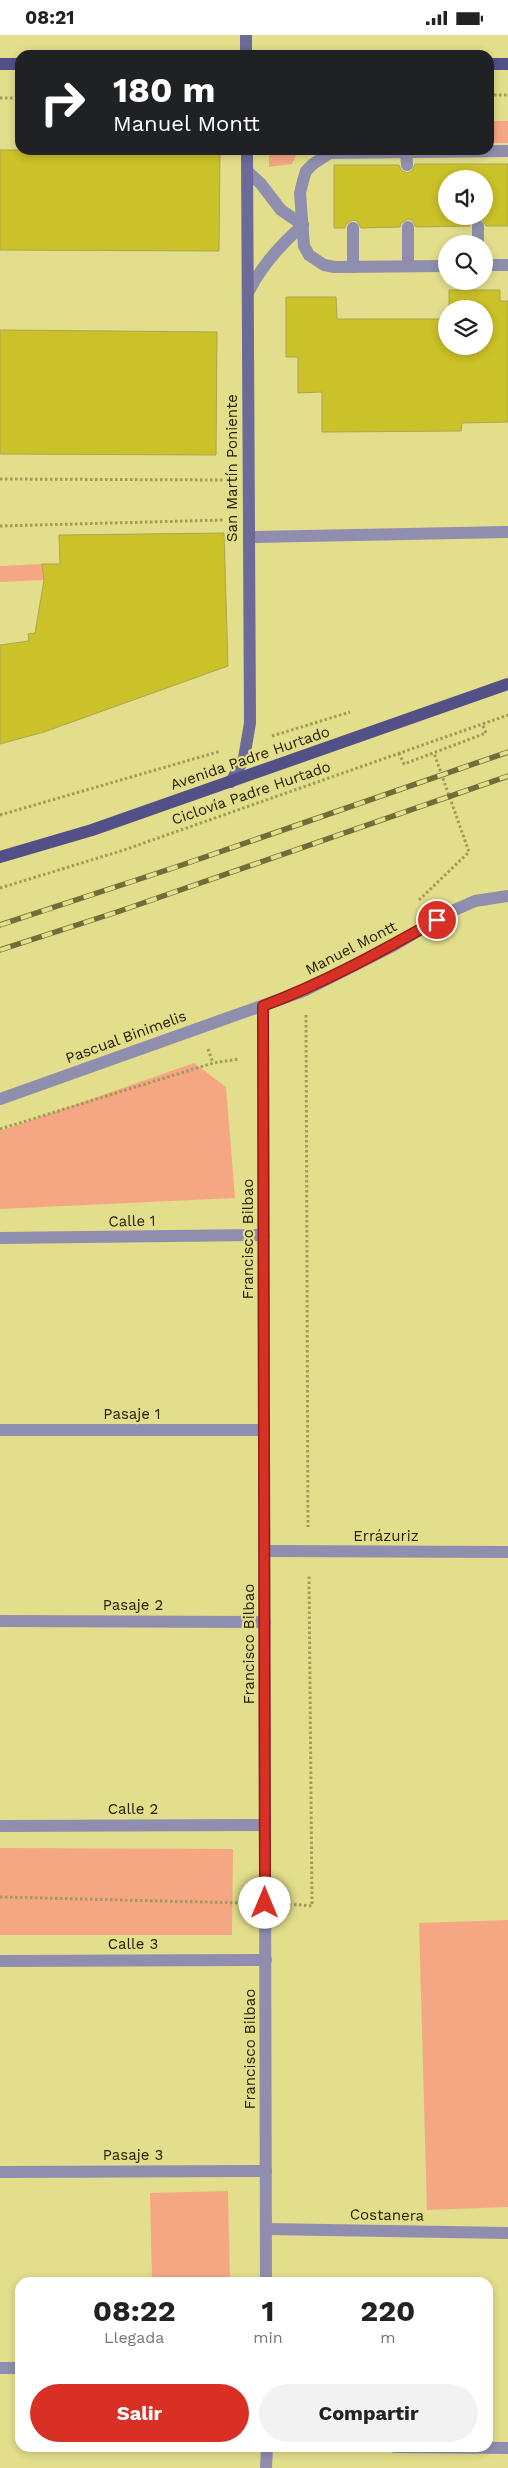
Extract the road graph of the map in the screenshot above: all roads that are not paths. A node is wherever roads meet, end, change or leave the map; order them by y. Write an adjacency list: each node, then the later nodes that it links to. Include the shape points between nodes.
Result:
1 (246, 35): 2 (main road)
2 (246, 50)
3 (0, 64): 4 (main road)
4 (15, 64)
5 (494, 64): 6 (main road)
6 (508, 64)
7 (494, 151): 8 (street)
8 (508, 151)
9 (247, 155): 17 (main road, San Martín Poniente)
10 (326, 155): 18 (street, via 306,171 300,193)
11 (356, 155): 15 (street)
12 (407, 155): 16 (street)
13 (478, 155): 14 (street)
14 (478, 164)
15 (356, 165)
16 (407, 165)
17 (247, 171): 18 (street, via 281,210); 28 (main road, San Martín Poniente)
18 (303, 225): 26 (street, via 304,246 309,255 324,265); 28 (street, via 256,275)
19 (478, 226): 22 (street)
20 (408, 227): 27 (street)
21 (353, 228): 26 (street)
22 (478, 235)
23 (493, 265): 24 (street)
24 (508, 265)
25 (438, 266): 27 (street)
26 (353, 267): 27 (street)
27 (408, 267)
28 (248, 293): 30 (main road, San Martín Poniente)
29 (508, 532): 30 (street)
30 (249, 537): 32 (main road, San Martín Poniente, via 250,723 244,758)
31 (508, 684): 32 (main road, Avenida Padre Hurtado)
32 (231, 782): 33 (main road, Avenida Padre Hurtado, via 92,830)
33 (0, 857)
34 (508, 896): 35 (street, Manuel Montt, via 475,901 450,912 391,947)
35 (263, 1006): 36 (street, Pascual Binimelis); 37 (street, Francisco Bilbao)
36 (0, 1099)
37 (264, 1235): 38 (street, Calle 1); 39 (street, Francisco Bilbao)
38 (0, 1238)
39 (264, 1430): 40 (street, Pasaje 1); 41 (street, Francisco Bilbao)
40 (0, 1431)
41 (264, 1551): 42 (street, Errázuriz); 44 (street, Francisco Bilbao)
42 (508, 1552)
43 (0, 1621): 44 (street, Pasaje 2)
44 (265, 1622): 46 (street, Francisco Bilbao)
45 (0, 1825): 46 (street, Calle 2)
46 (265, 1825): 47 (street, Francisco Bilbao)
47 (266, 1960): 48 (street, Calle 3); 49 (street, Francisco Bilbao)
48 (0, 1961)
49 (266, 2171): 50 (street, Pasaje 3); 51 (street, Francisco Bilbao)
50 (0, 2172)
51 (266, 2229): 52 (street, Costanera); 53 (street, Francisco Bilbao)
52 (508, 2233)
53 (266, 2277)
54 (0, 2368): 55 (street)
55 (15, 2368)
56 (493, 2448): 57 (street)
57 (508, 2448)
58 (267, 2452): 59 (street)
59 (266, 2468)

